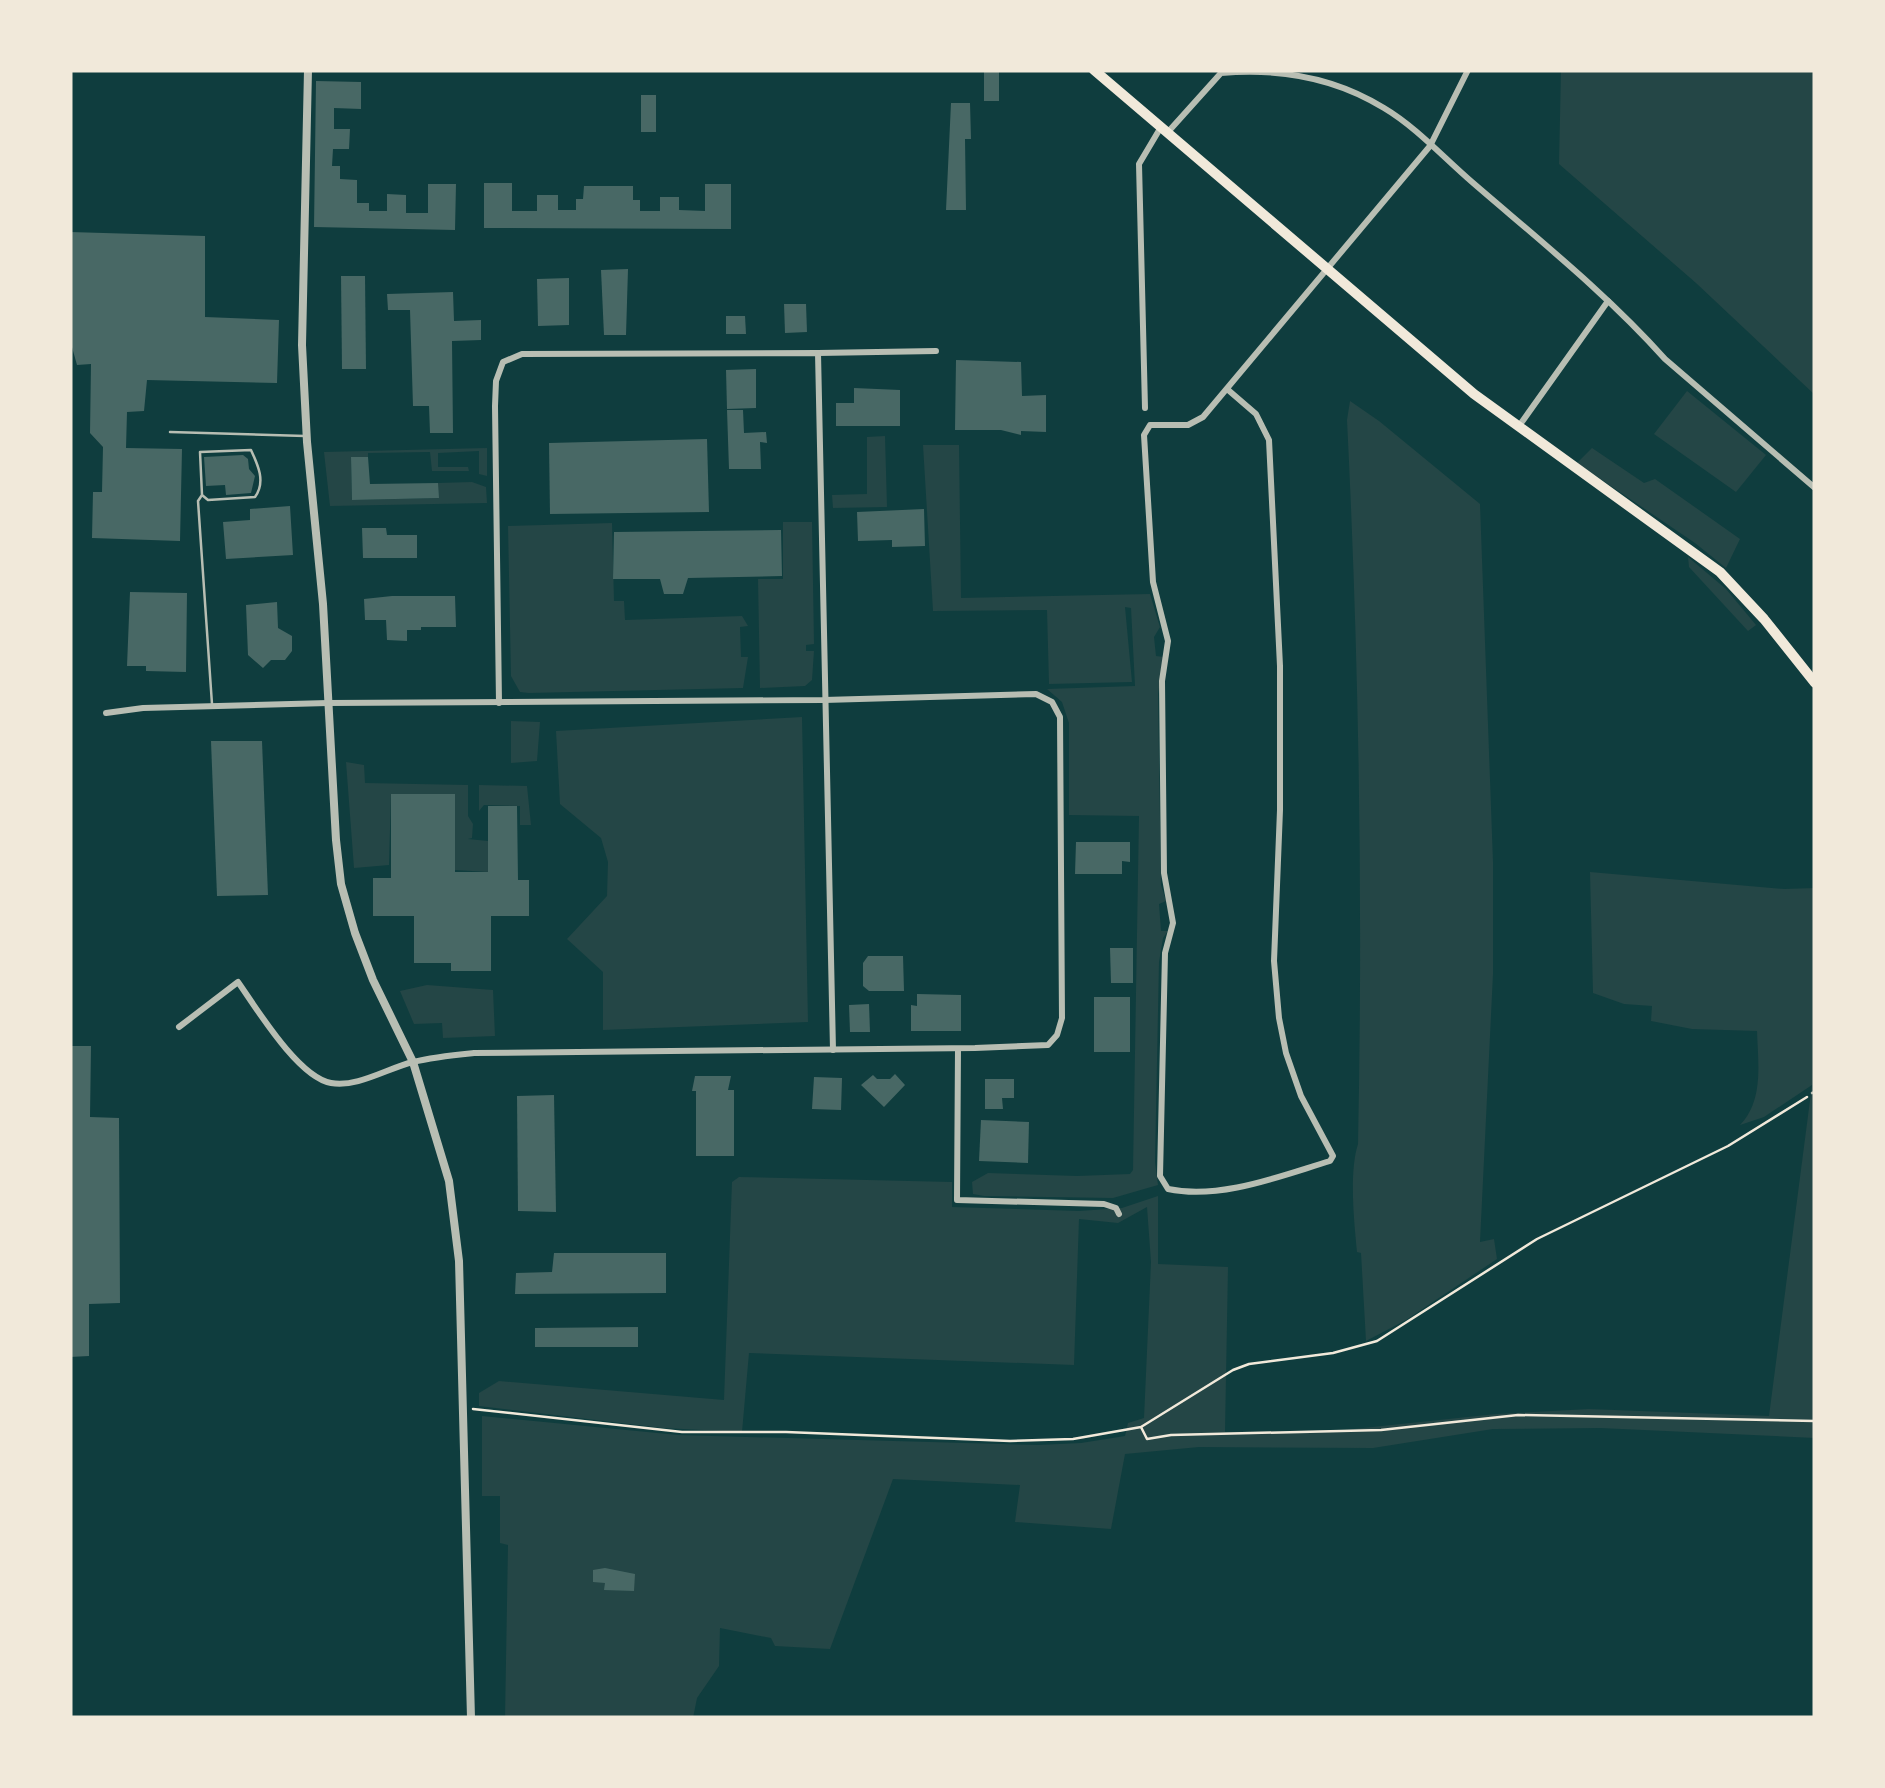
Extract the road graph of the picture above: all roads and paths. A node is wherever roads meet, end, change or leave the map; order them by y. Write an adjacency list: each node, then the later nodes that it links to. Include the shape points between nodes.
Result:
1 (308, 70): 14 (street, via 302,346)
2 (1094, 70): 4 (main road)
3 (1468, 70): 5 (street)
4 (1164, 130): 5 (street, via 1222,73 1301,74 1383,107); 6 (main road); 11 (street, via 1138,164)
5 (1430, 146): 6 (street); 7 (street)
6 (1326, 270): 10 (street); 12 (main road)
7 (1608, 300): 12 (street); 15 (street)
8 (936, 351): 9 (street)
9 (818, 353): 18 (street); 20 (street, via 522,354 503,362 495,406)
10 (1227, 389): 10 (street, via 1194,424 1155,424 1144,436 1150,559 1168,653 1162,682 1164,873 1173,923 1165,953 1160,1163 1163,1185 1190,1192 1285,1175 1333,1156 1301,1096 1279,1018 1274,961 1280,666 1269,440 1256,414)
11 (1144, 408)
12 (1518, 428): 17 (main road, via 1720,572)
13 (170, 432): 14 (lane)
14 (307, 436): 19 (street)
15 (1815, 488)
16 (202, 495): 16 (lane, via 200,452 251,450 260,471 255,497); 21 (lane)
17 (1815, 683)
18 (824, 700): 20 (street); 24 (street, via 1036,694 1052,702 1060,717 1057,1035 1048,1045); 25 (street)
19 (328, 703): 20 (street); 21 (street); 26 (street, via 341,884 373,980)
20 (498, 703)
21 (212, 706): 22 (street)
22 (106, 713)
23 (179, 1026): 26 (street, via 238,982 288,1050 320,1080 346,1083)
24 (958, 1048): 25 (street); 28 (street, via 957,1200 1104,1204)
25 (833, 1050): 26 (street, via 474,1053)
26 (414, 1062): 29 (street, via 450,1181)
27 (1814, 1092): 31 (path, via 1728,1146 1536,1240 1376,1342 1249,1364)
28 (1119, 1214)
29 (463, 1408): 31 (path, via 752,1435 1042,1441); 32 (street)
30 (1815, 1421): 31 (path, via 1518,1415 1381,1430 1147,1439)
31 (1141, 1426)
32 (471, 1718)

